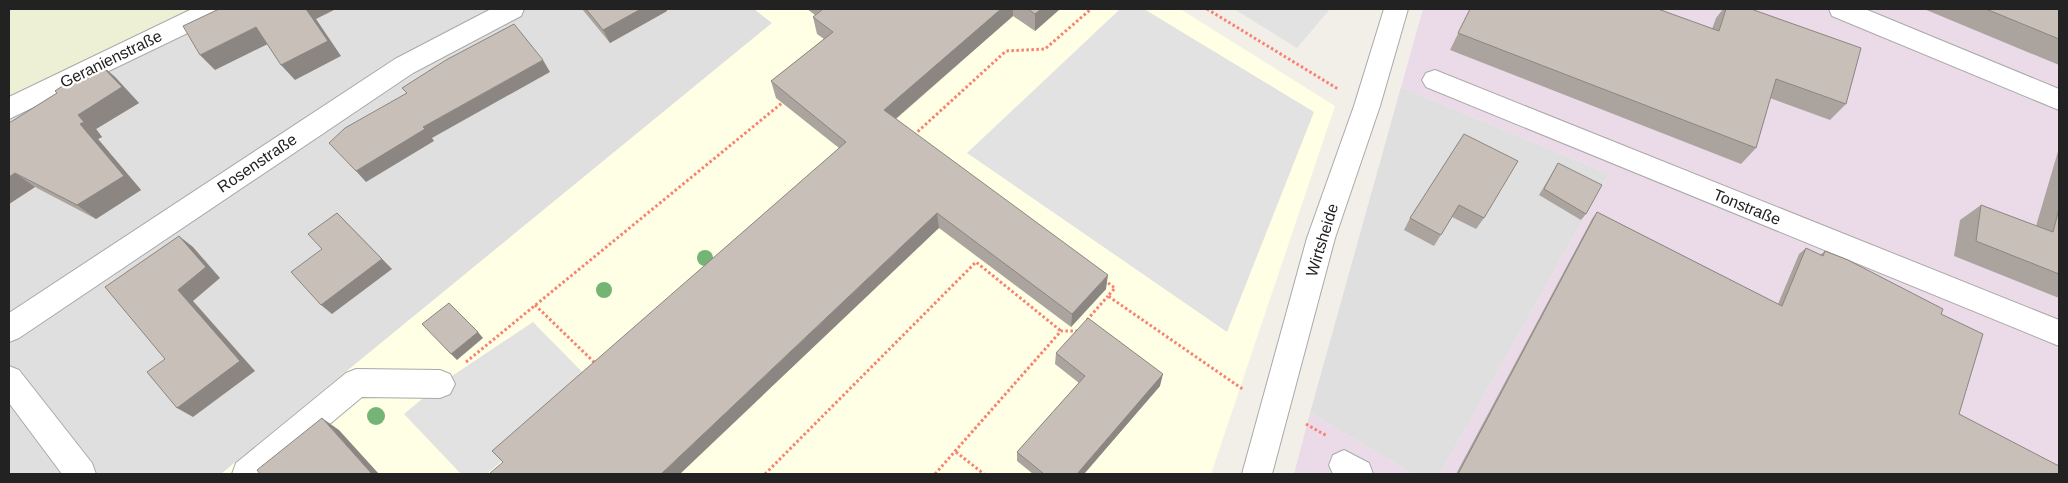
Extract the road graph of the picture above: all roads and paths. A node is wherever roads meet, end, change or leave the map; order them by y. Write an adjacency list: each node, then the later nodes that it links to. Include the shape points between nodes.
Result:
1 (214, 9): 11 (street, Geranienstraße)
2 (512, 9): 16 (street, Rosenstraße, via 404,66)
3 (1091, 9): 12 (path, via 1045,49 1006,51 911,137)
4 (1207, 9): 10 (path)
5 (1396, 9): 10 (street, Wirtsheide)
6 (1841, 9): 8 (street)
7 (1434, 80): 18 (street, Tonstraße)
8 (2059, 100)
9 (782, 103): 15 (path)
10 (1366, 106): 22 (street, Wirtsheide, via 1321,238)
11 (9, 109)
12 (919, 143)
13 (1099, 277): 14 (path, via 1115,288)
14 (1108, 296): 17 (path, via 1076,332); 22 (path, via 1228,381)
15 (535, 305): 19 (path); 21 (path)
16 (9, 328)
17 (1062, 332): 23 (path); 26 (path, via 976,262)
18 (2059, 333)
19 (598, 366)
20 (9, 380): 24 (street)
21 (440, 384): 25 (street, via 356,383)
22 (1276, 408): 29 (street, Wirtsheide)
23 (956, 452): 27 (path); 28 (path)
24 (82, 474)
25 (247, 474)
26 (765, 474)
27 (935, 474)
28 (984, 474)
29 (1257, 474)

